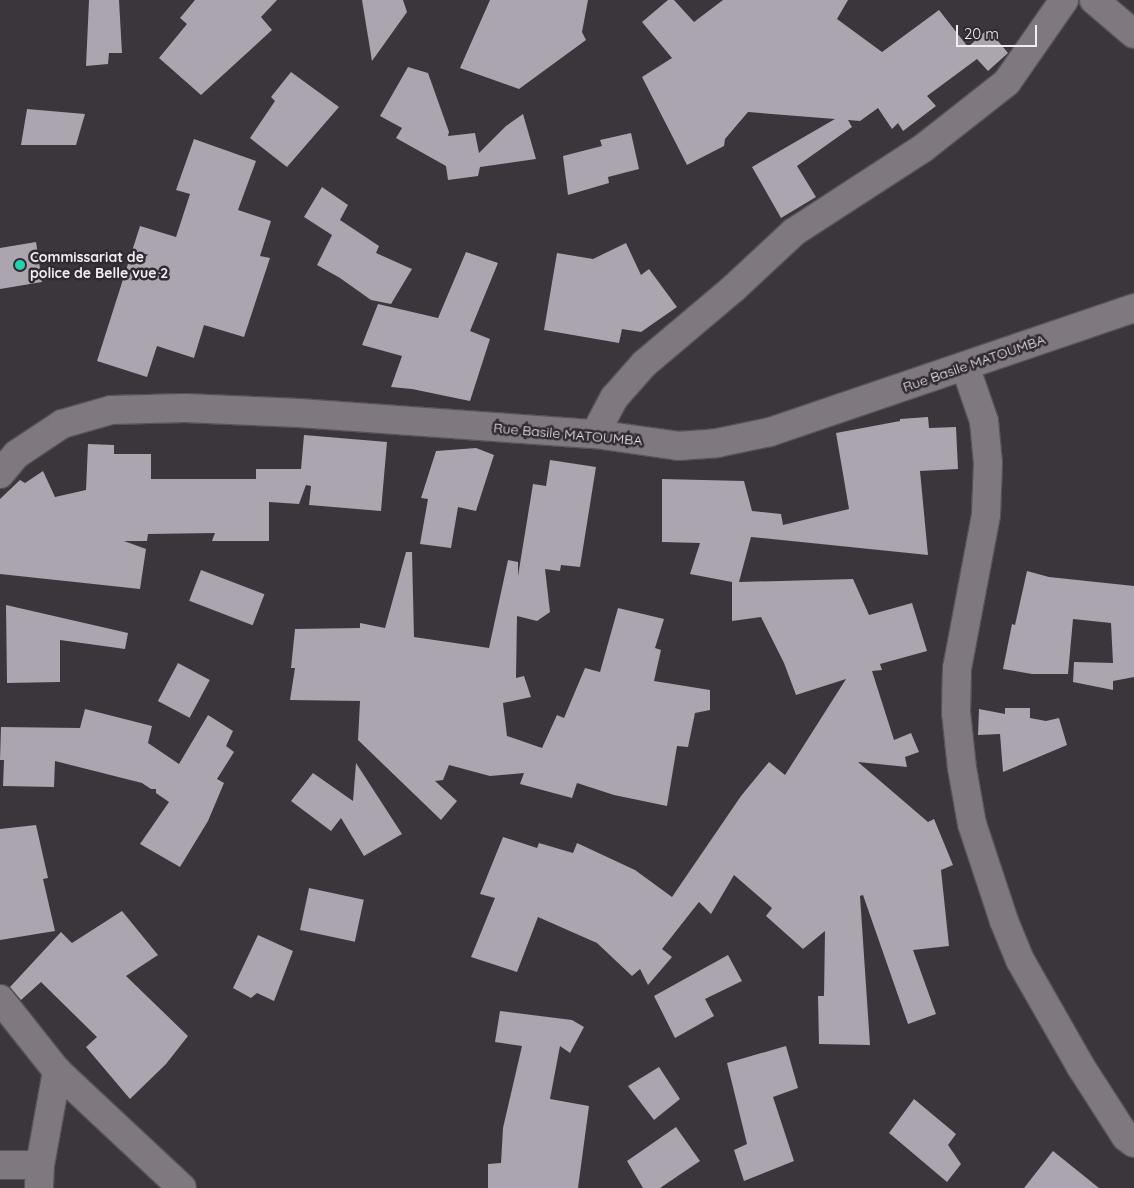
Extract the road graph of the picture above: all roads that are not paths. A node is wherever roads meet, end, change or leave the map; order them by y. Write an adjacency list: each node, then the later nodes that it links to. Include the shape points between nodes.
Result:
1 (1064, 0): 7 (street, via 1008,82 922,149 794,232 644,364 614,398)
2 (1094, 0): 3 (street)
3 (1134, 34)
4 (1134, 308): 5 (street, Rue Basile MATOUMBA)
5 (965, 366): 7 (street, Rue Basile MATOUMBA, via 770,432 717,443 678,446); 12 (street, via 984,421 988,463 986,515 957,668 956,712 972,824 1020,960 1080,1067 1126,1137)
6 (62, 424): 7 (street, Rue Basile MATOUMBA, via 111,410 185,408); 8 (street); 9 (street, Rue Basile MATOUMBA, via 17,454)
7 (595, 434)
8 (0, 452)
9 (0, 474)
10 (0, 999): 11 (street)
11 (57, 1071): 14 (street); 15 (street)
12 (1134, 1143)
13 (0, 1165): 14 (street)
14 (39, 1177)
15 (182, 1188)

